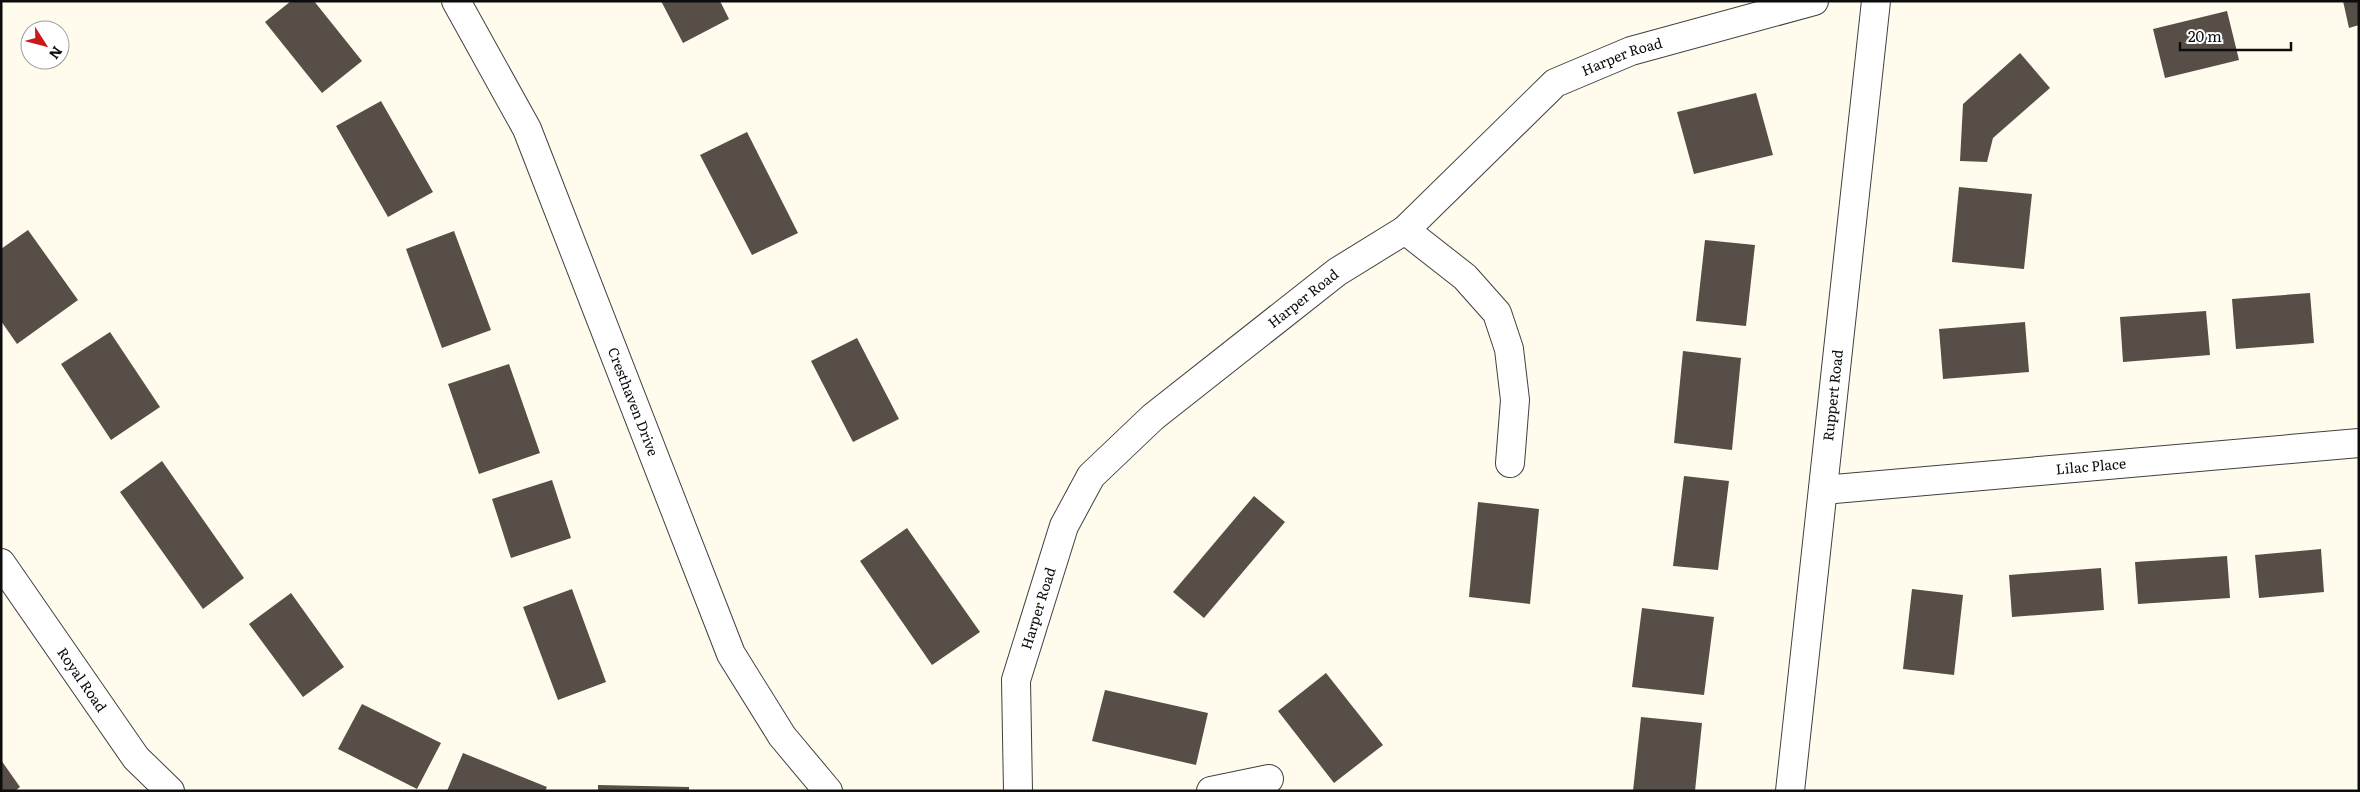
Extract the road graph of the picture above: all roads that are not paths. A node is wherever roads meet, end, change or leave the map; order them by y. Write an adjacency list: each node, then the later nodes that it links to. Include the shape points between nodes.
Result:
1 (456, 1): 11 (street, Cresthaven Drive, via 527,128 731,654 782,736)
2 (1814, 1): 4 (street, Harper Road, via 1632,51 1555,83)
3 (1876, 1): 7 (street, Ruppert Road)
4 (1405, 230): 6 (street, via 1465,277 1497,313 1509,348 1516,400); 12 (street, Harper Road, via 1337,272 1176,398 1091,476 1064,526 1016,680)
5 (2359, 443): 7 (street, Lilac Place)
6 (1510, 463)
7 (1823, 490): 14 (street, Ruppert Road)
8 (1, 562): 10 (street, Royal Road, via 136,758)
9 (1269, 779): 13 (street)
10 (170, 791)
11 (828, 791)
12 (1018, 791)
13 (1211, 791)
14 (1790, 791)

